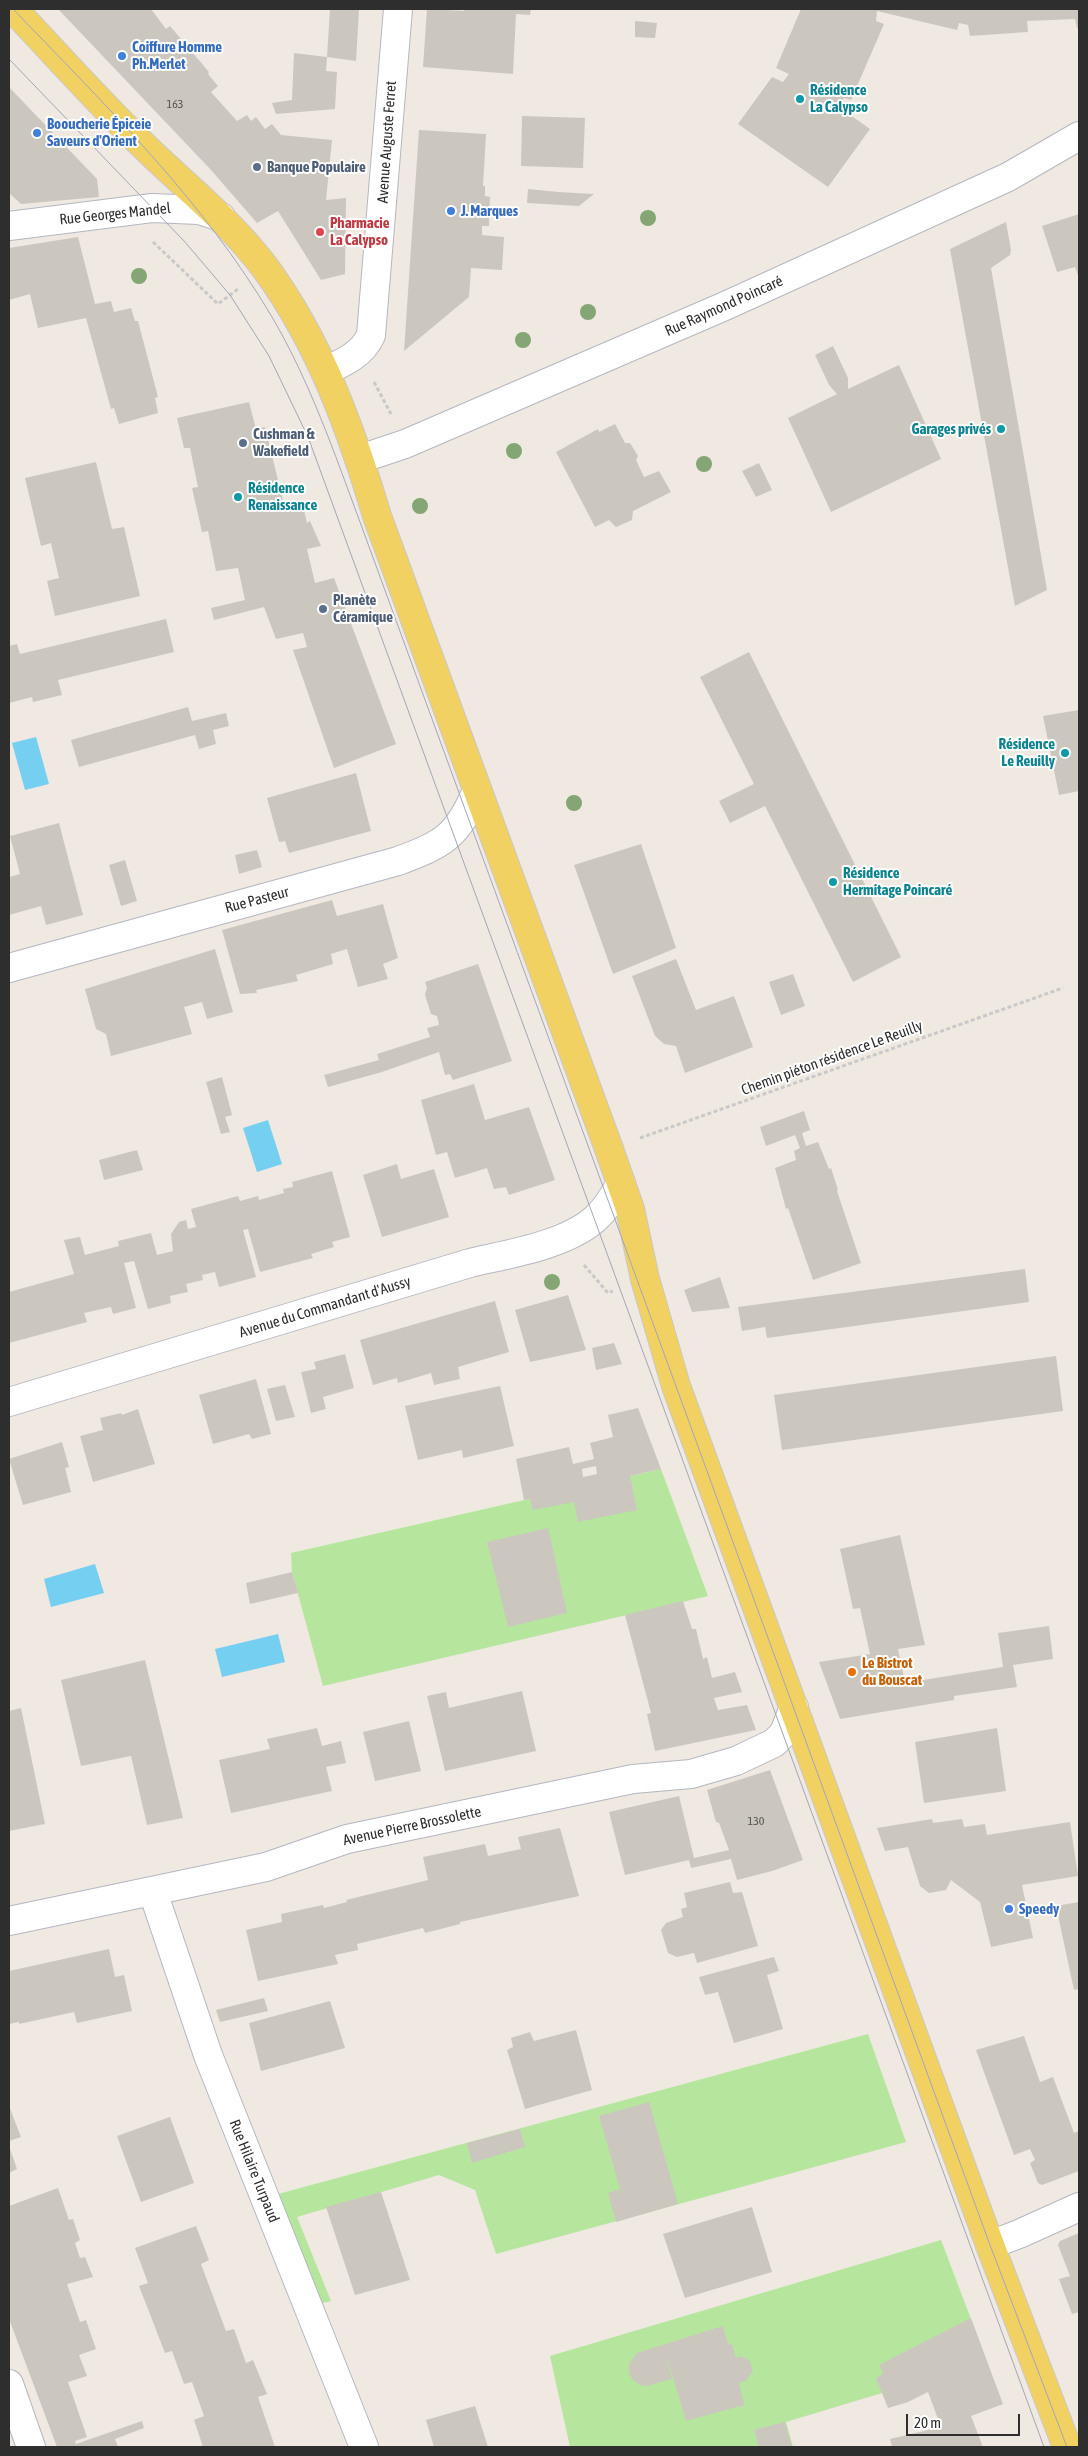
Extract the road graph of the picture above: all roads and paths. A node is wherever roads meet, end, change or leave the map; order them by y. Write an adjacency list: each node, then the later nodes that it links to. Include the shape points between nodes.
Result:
1 (13, 9): 4 (main road, via 146,148)
2 (398, 9): 6 (street, Avenue Auguste Ferret, via 372,335 367,345 357,353)
3 (1079, 136): 7 (street, Rue Raymond Poincaré, via 1008,177 725,306 405,444)
4 (221, 217): 5 (street, Rue Georges Mandel, via 199,210 152,208); 6 (main road, via 266,268)
5 (9, 226)
6 (325, 371): 7 (main road)
7 (360, 459): 8 (main road, via 377,516)
8 (477, 790): 9 (street, Rue Pasteur, via 467,814 454,833 418,854); 11 (main road)
9 (9, 968)
10 (1063, 988): 11 (path, Chemin piéton résidence Le Reuilly)
11 (609, 1149): 12 (main road)
12 (621, 1183): 13 (street, Avenue du Commandant d'Aussy, via 609,1204 595,1219); 14 (main road)
13 (566, 1236): 14 (path, via 573,1252 608,1293); 15 (street, Avenue du Commandant d'Aussy)
14 (645, 1279): 16 (main road, via 676,1386)
15 (9, 1402)
16 (794, 1707): 17 (street, Avenue Pierre Brossolette, via 787,1728 774,1744 736,1761 691,1774 633,1779 347,1839 266,1867); 20 (main road)
17 (153, 1892): 18 (street, Avenue Pierre Brossolette); 23 (street, Rue Hilaire Turpaud, via 208,2055)
18 (9, 1921)
19 (1079, 2207): 20 (street)
20 (990, 2245): 24 (main road)
21 (9, 2384): 22 (street)
22 (31, 2447)
23 (364, 2447)
24 (1067, 2447)

